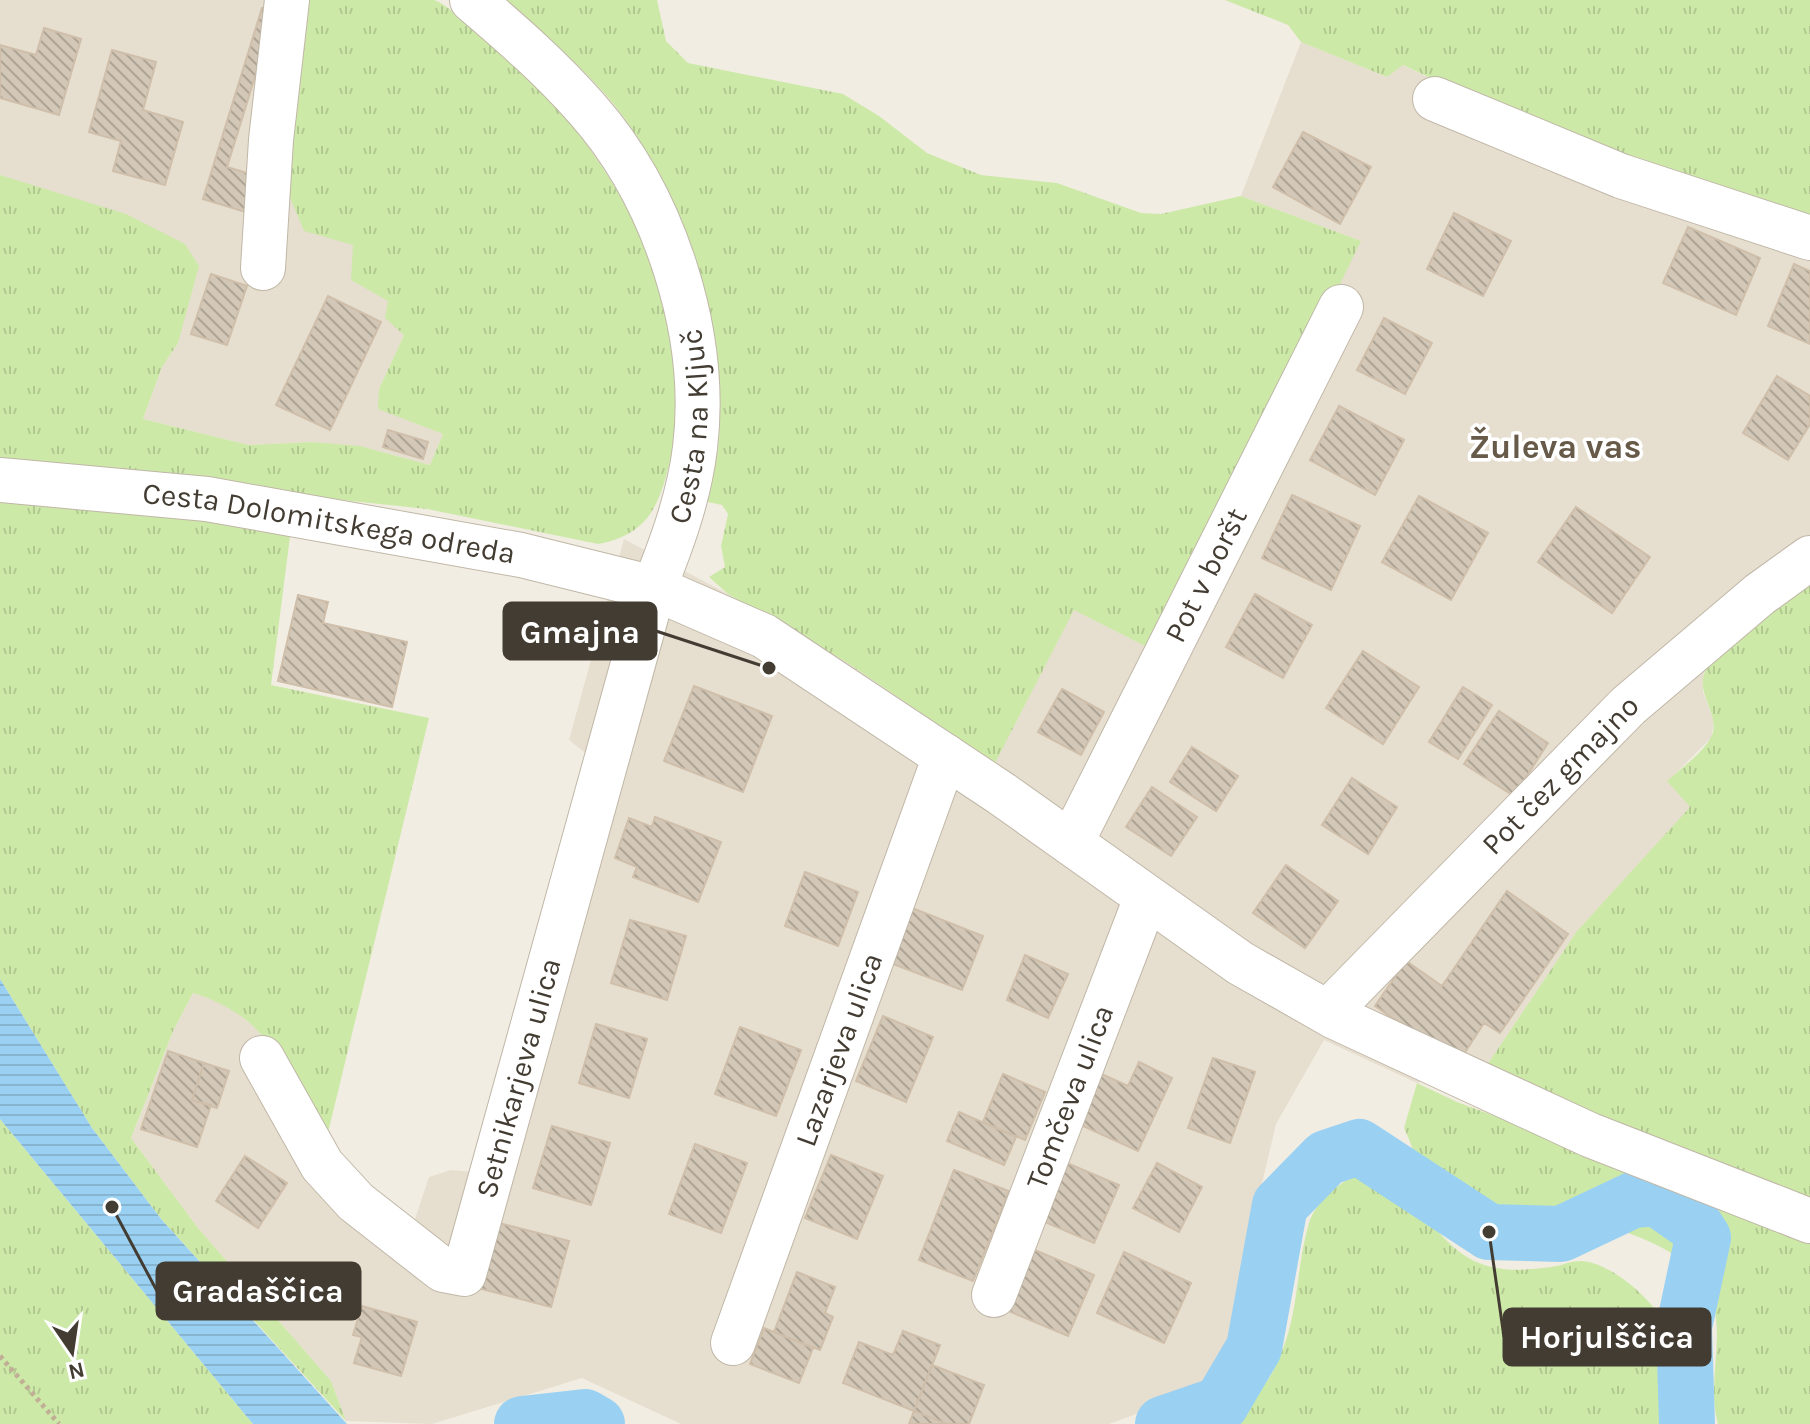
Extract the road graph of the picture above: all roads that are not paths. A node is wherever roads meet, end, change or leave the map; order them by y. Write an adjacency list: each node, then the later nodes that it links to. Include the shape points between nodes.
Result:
1 (287, 0): 5 (street)
2 (472, 0): 9 (street, Cesta na Ključ, via 529,48 589,111 628,167 661,229 687,308 699,380 695,449 675,535)
3 (1435, 99): 4 (street, via 1621,176)
4 (1810, 238)
5 (263, 268)
6 (1341, 307): 11 (street, Pot v boršt)
7 (0, 480): 9 (street, Cesta Dolomitskega odreda, via 207,499 521,555)
8 (1810, 558): 13 (street, Pot čez gmajno, via 1628,706)
9 (654, 588): 10 (street, Cesta Dolomitskega odreda, via 764,636); 14 (street, Setnikarjeva ulica, via 464,1274 443,1270 348,1193 322,1165)
10 (945, 756): 11 (street, Cesta Dolomitskega odreda); 17 (street, Lazarjeva ulica)
11 (1071, 843): 12 (street, Cesta Dolomitskega odreda)
12 (1146, 898): 13 (street, Cesta Dolomitskega odreda, via 1240,963); 16 (street, Tomčeva ulica)
13 (1328, 1012): 15 (street, Cesta Dolomitskega odreda, via 1590,1135)
14 (262, 1058)
15 (1810, 1221)
16 (994, 1295)
17 (733, 1343)

